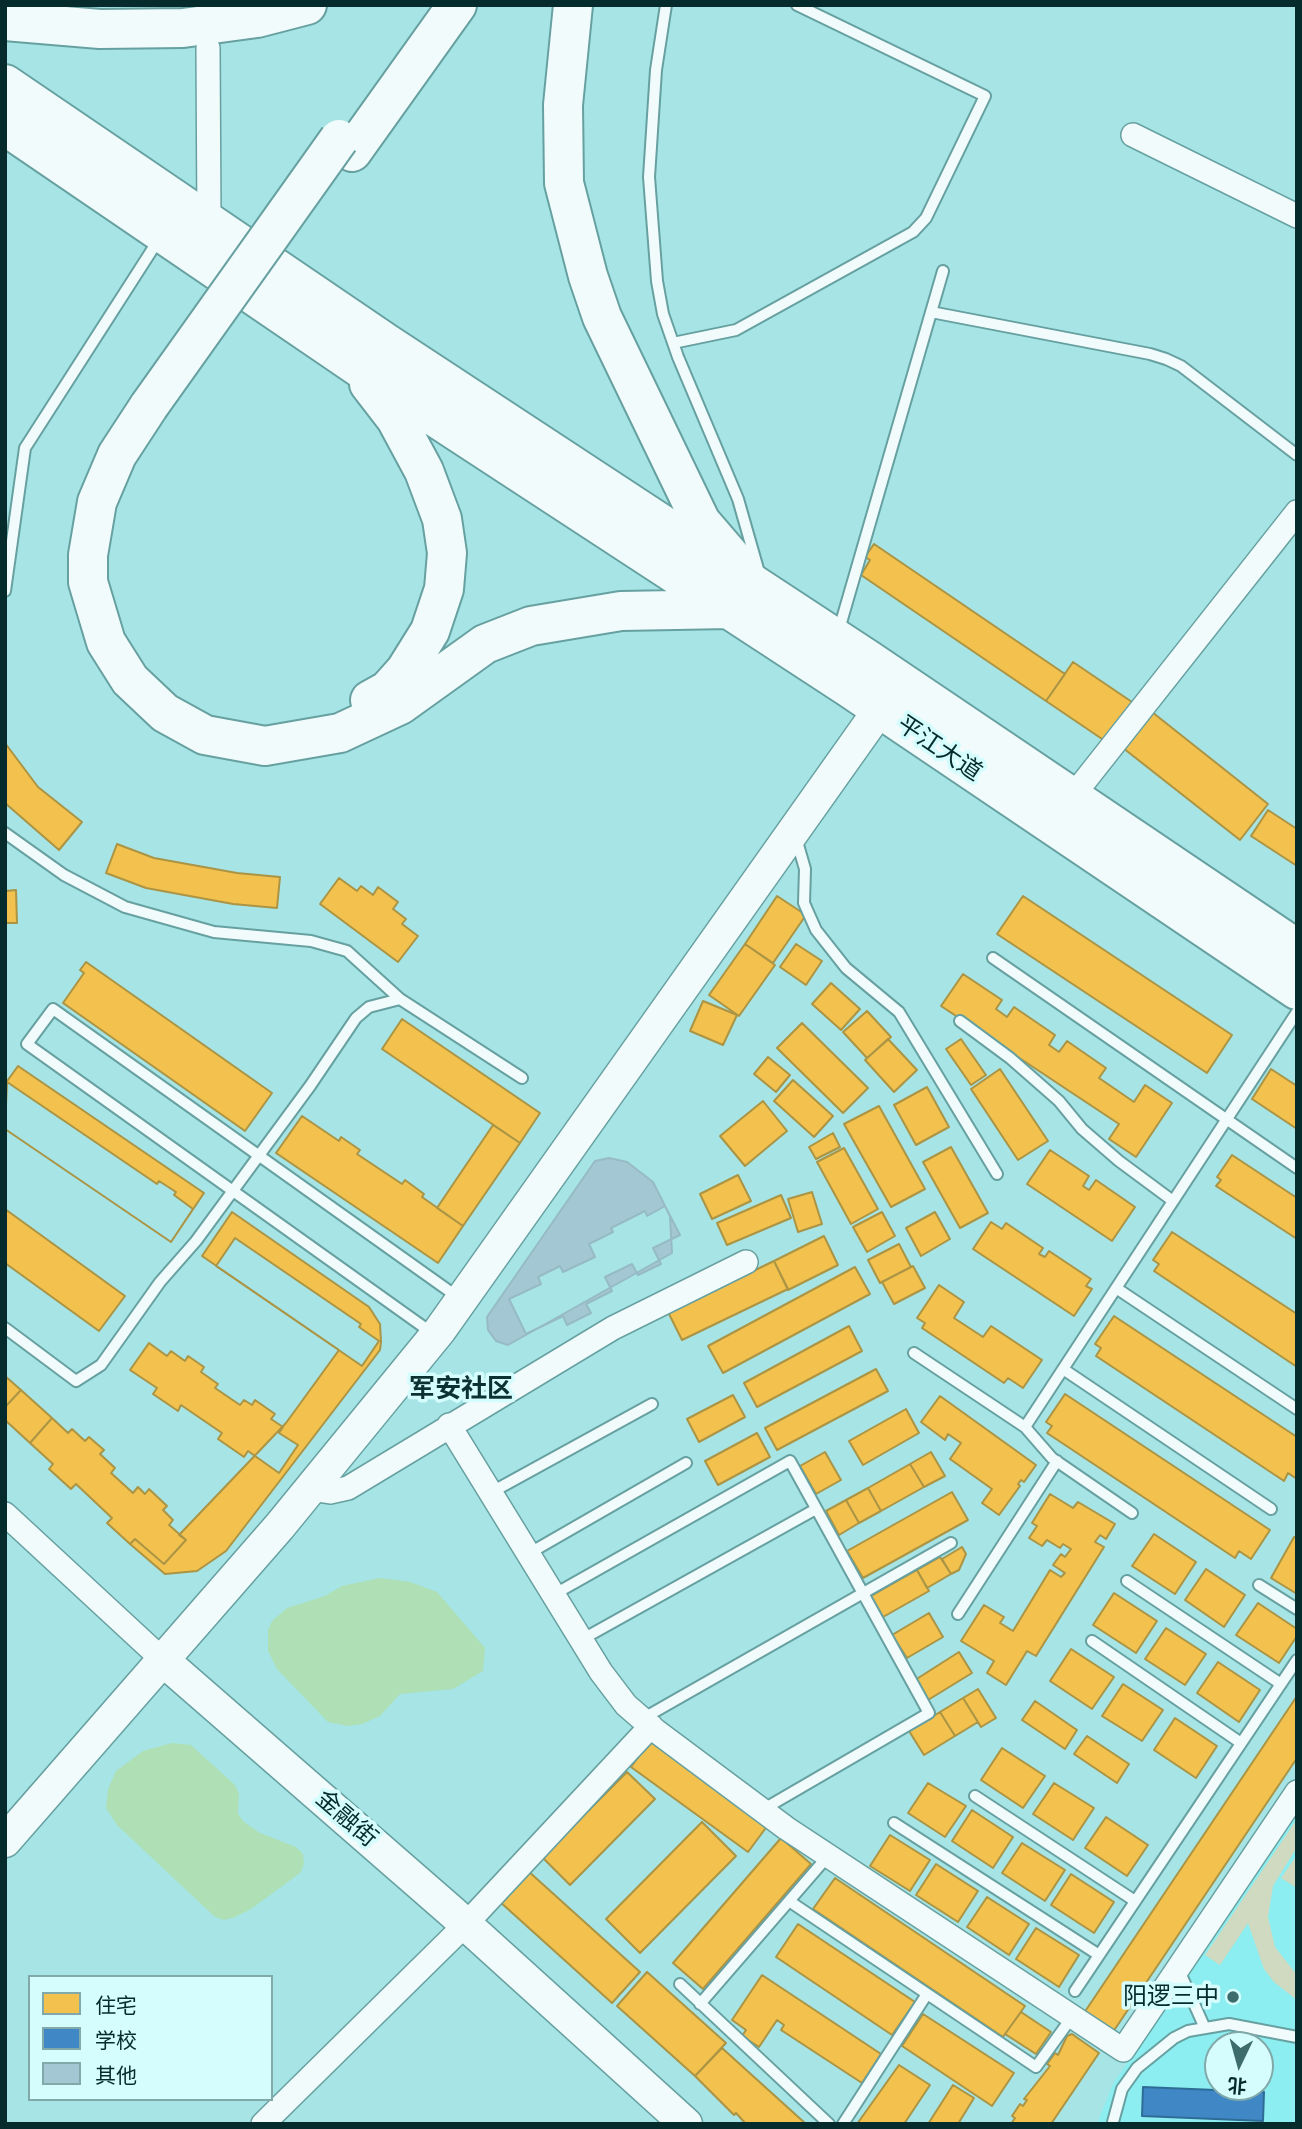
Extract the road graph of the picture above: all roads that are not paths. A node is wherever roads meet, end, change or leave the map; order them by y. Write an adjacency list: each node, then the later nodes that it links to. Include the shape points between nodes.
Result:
1 (307, 5): 7 (highway, via 235,22 183,28 100,29)
2 (434, 5): 12 (highway)
3 (457, 5): 12 (highway)
4 (573, 5): 25 (highway, via 562,105 563,170 588,276 602,317 701,522)
5 (666, 5): 18 (lane, via 656,70 649,177 657,281)
6 (797, 5): 18 (lane, via 985,96 926,218 913,232 736,330)
7 (5, 21)
8 (208, 48): 14 (street)
9 (5, 84): 14 (highway)
10 (5, 126): 15 (highway)
11 (1133, 135): 13 (street)
12 (346, 146): 20 (highway, bridge)
13 (1297, 216)
14 (209, 223): 22 (highway)
15 (163, 232): 19 (highway); 24 (lane, via 25,448)
16 (943, 271): 17 (lane)
17 (931, 312): 21 (lane, via 1166,359); 26 (lane)
18 (673, 343): 25 (lane, via 737,499)
19 (344, 356): 20 (highway, via 382,398 424,471 442,519 446,571 429,631 405,671 388,690 334,715 265,727 212,718 159,684 131,650 115,617 106,581 110,532 119,496); 22 (highway)
20 (157, 412): 25 (highway, via 117,455 97,502 88,582 106,642 130,680 165,713 205,735 265,746 340,733 400,705 485,644 531,626)
21 (1297, 455)
22 (590, 498): 25 (highway, 平江大道)
23 (1297, 512): 28 (street)
24 (5, 592)
25 (750, 596): 26 (highway, 平江大道); 27 (highway, 平江大道)
26 (837, 639): 28 (highway, 平江大道)
27 (880, 709): 29 (street); 33 (highway, 平江大道)
28 (1072, 797): 31 (highway, 平江大道)
29 (793, 831): 41 (lane, via 805,869 804,903 816,930 846,968 899,1012); 46 (street)
30 (5, 833): 34 (lane, via 64,875 125,907 214,932 311,941 346,951)
31 (1297, 949)
32 (993, 958): 38 (lane)
33 (1297, 990)
34 (400, 999): 37 (lane); 39 (lane, via 376,1004 356,1018)
35 (1297, 1012): 38 (lane)
36 (960, 1021): 43 (lane, via 1059,1101 1082,1129 1119,1161)
37 (522, 1078)
38 (1226, 1119): 40 (lane); 43 (lane)
39 (259, 1155): 42 (lane); 42 (lane, via 53,1009 27,1044); 46 (lane)
40 (1297, 1168)
41 (997, 1174)
42 (233, 1191): 47 (lane, via 160,1282 102,1365 76,1381); 48 (lane)
43 (1173, 1201): 45 (lane)
44 (746, 1262): 53 (street, via 613,1328)
45 (1116, 1288): 50 (lane); 52 (lane)
46 (461, 1299): 48 (street)
47 (5, 1328)
48 (435, 1335): 57 (street)
49 (914, 1353): 54 (lane)
50 (1063, 1369): 54 (lane); 60 (lane)
51 (652, 1404): 58 (lane)
52 (1297, 1409)
53 (449, 1426): 57 (street, via 348,1488 330,1492); 58 (street)
54 (1025, 1427): 55 (lane)
55 (1057, 1461): 61 (lane); 70 (lane)
56 (686, 1463): 64 (lane)
57 (310, 1489): 74 (street)
58 (490, 1493): 64 (street)
59 (816, 1509): 67 (lane); 68 (lane, via 790,1461); 71 (lane)
60 (1271, 1509)
61 (1132, 1513)
62 (5, 1514): 74 (street, 金融街)
63 (951, 1543): 67 (lane)
64 (528, 1554): 68 (street)
65 (1127, 1581): 75 (lane)
66 (1259, 1585): 69 (lane)
67 (863, 1593): 76 (lane); 80 (lane, via 929,1713)
68 (553, 1595): 71 (street)
69 (1297, 1609)
70 (958, 1614)
71 (581, 1640): 76 (street, via 626,1705)
72 (1092, 1641): 77 (lane)
73 (1297, 1660): 75 (lane)
74 (165, 1661): 82 (street); 86 (street, 金融街)
75 (1281, 1684): 77 (lane)
76 (647, 1723): 80 (street); 86 (street)
77 (1241, 1743): 85 (lane)
78 (1297, 1792): 88 (street)
79 (975, 1796): 85 (lane)
80 (762, 1810): 83 (street)
81 (894, 1823): 87 (lane)
82 (5, 1840)
83 (828, 1856): 84 (lane); 93 (street)
84 (789, 1901): 91 (lane); 92 (lane)
85 (1135, 1901): 87 (lane)
86 (466, 1924): 97 (street); 98 (street, 金融街)
87 (1099, 1955): 90 (lane)
88 (1178, 1968): 93 (street, via 1123,2050); 94 (lane)
89 (680, 1984): 92 (lane)
90 (1075, 1991)
91 (927, 1994): 93 (lane, via 1036,2067); 100 (lane)
92 (700, 2004): 99 (lane)
93 (1072, 2017)
94 (1204, 2026): 95 (lane, via 1241,2026); 96 (lane, via 1174,2038 1138,2068 1122,2089)
95 (1297, 2037)
96 (1113, 2122)
97 (263, 2124)
98 (686, 2124)
99 (829, 2124)
100 (843, 2124)

